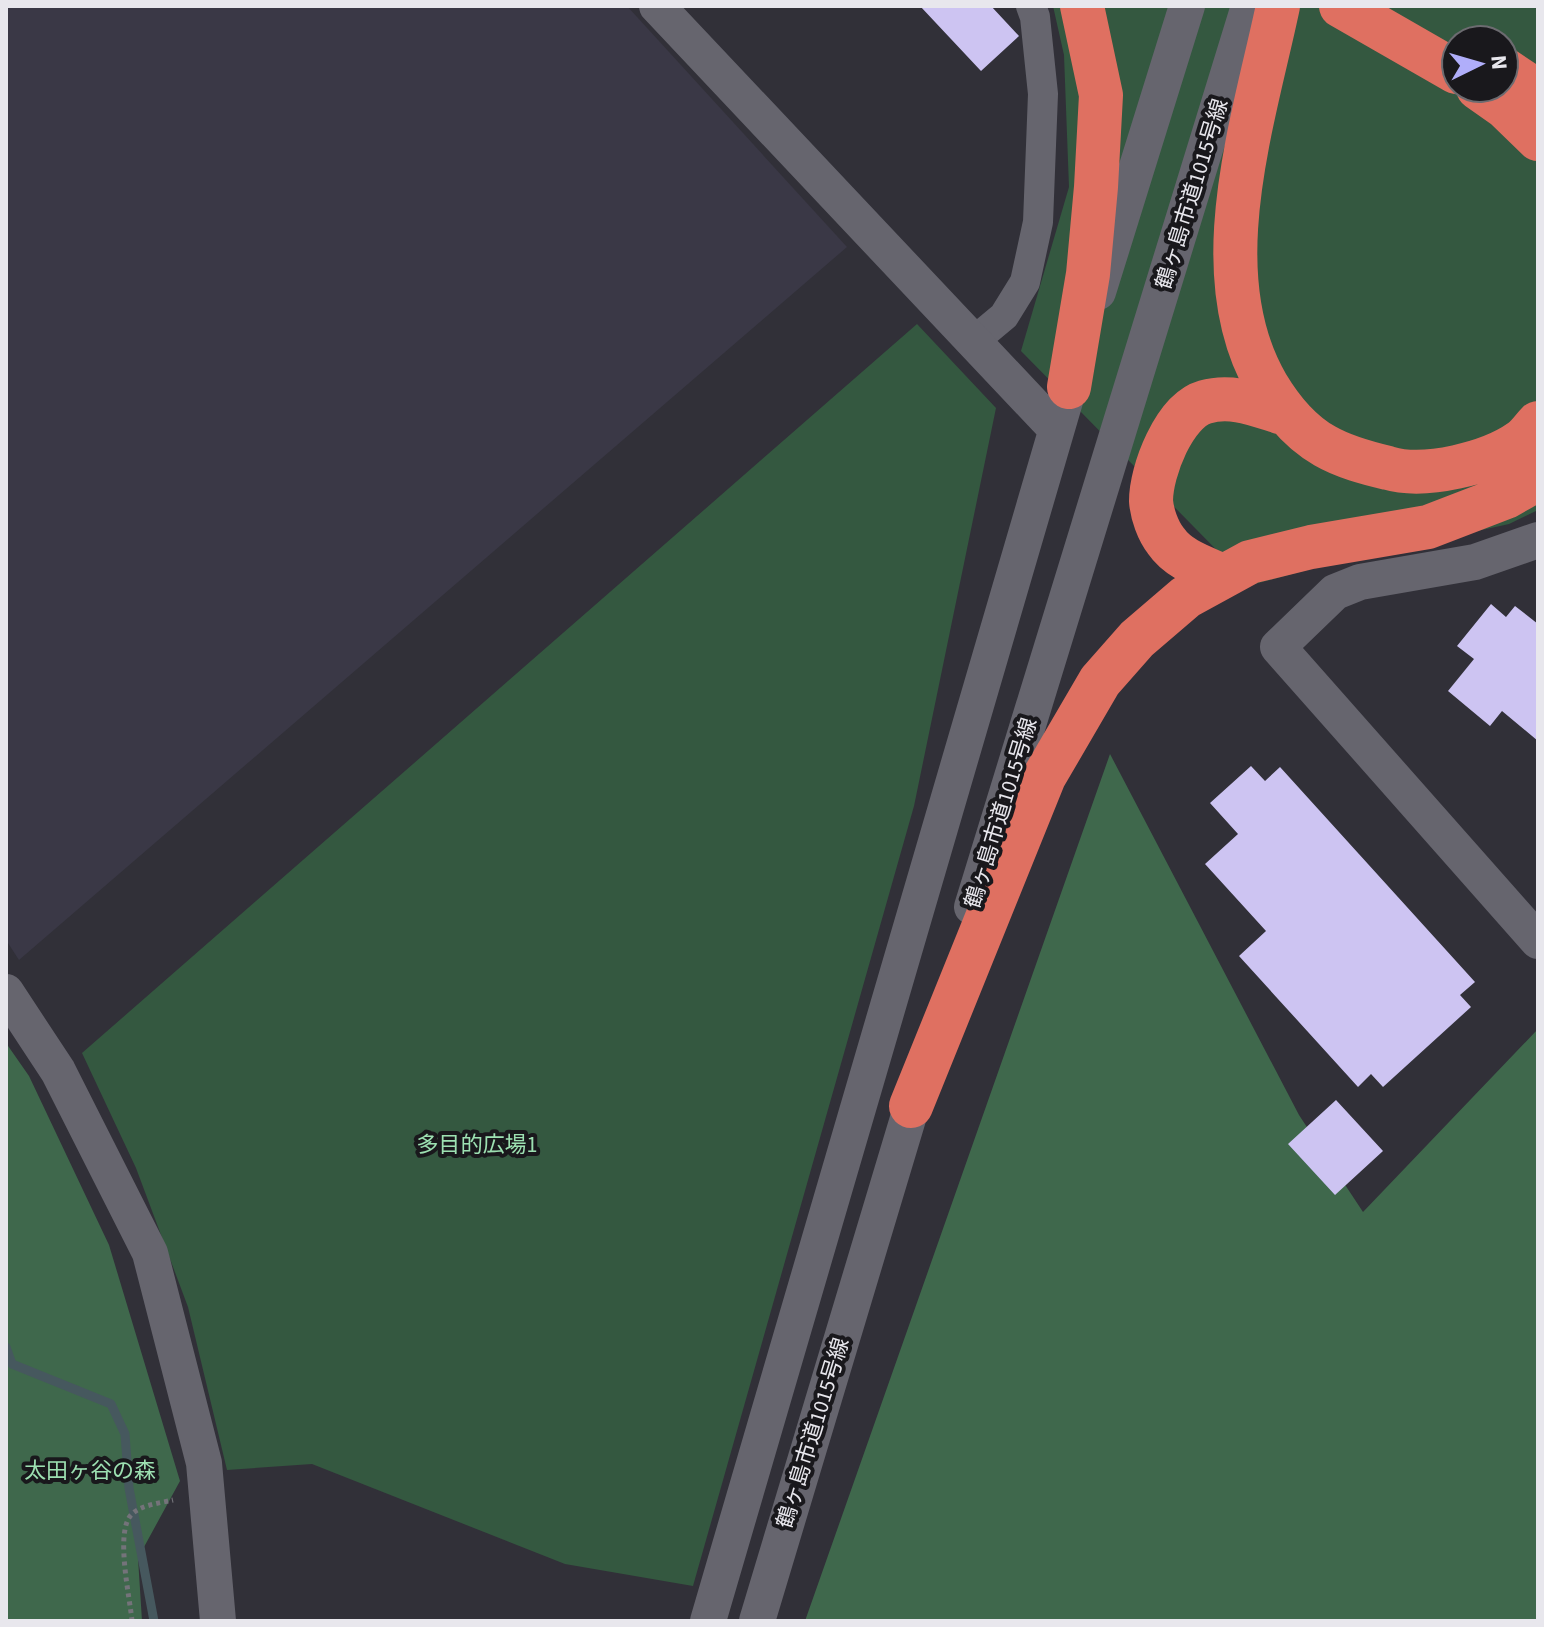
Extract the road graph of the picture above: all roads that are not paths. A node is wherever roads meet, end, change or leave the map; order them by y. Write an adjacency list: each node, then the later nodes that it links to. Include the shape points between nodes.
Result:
1 (657, 6): 15 (street)
2 (1031, 6): 15 (street, via 1043,94 1038,222 1025,282 1004,316)
3 (1082, 6): 16 (highway, via 1101,95 1088,274)
4 (1187, 6): 16 (street)
5 (1249, 6): 25 (street, 鶴ヶ島市道1015号線)
6 (1278, 6): 17 (highway, via 1240,193 1235,249 1239,308 1256,365)
7 (1341, 6): 10 (highway)
8 (1403, 6): 9 (highway)
9 (1440, 28)
10 (1440, 63)
11 (1520, 80): 12 (highway)
12 (1538, 96)
13 (1501, 104): 14 (highway)
14 (1538, 139)
15 (974, 341): 19 (street)
16 (1069, 387): 19 (street)
17 (1283, 413): 18 (highway, via 1324,446 1405,473 1467,466 1522,440); 22 (highway, via 1229,398 1202,402 1182,416 1169,436 1151,500 1157,526 1186,559)
18 (1538, 423)
19 (1056, 429): 27 (street)
20 (1538, 479): 22 (highway, via 1428,527 1311,547 1250,562)
21 (1538, 540): 23 (street, via 1475,562 1360,582 1335,592 1278,647)
22 (1223, 576): 25 (highway, via 1176,605 1100,681 1044,777)
23 (1538, 941)
24 (6, 992): 26 (street, via 58,1071 150,1253 204,1463)
25 (911, 1106): 28 (street, 鶴ヶ島市道1015号線)
26 (218, 1621)
27 (708, 1621)
28 (757, 1621)

